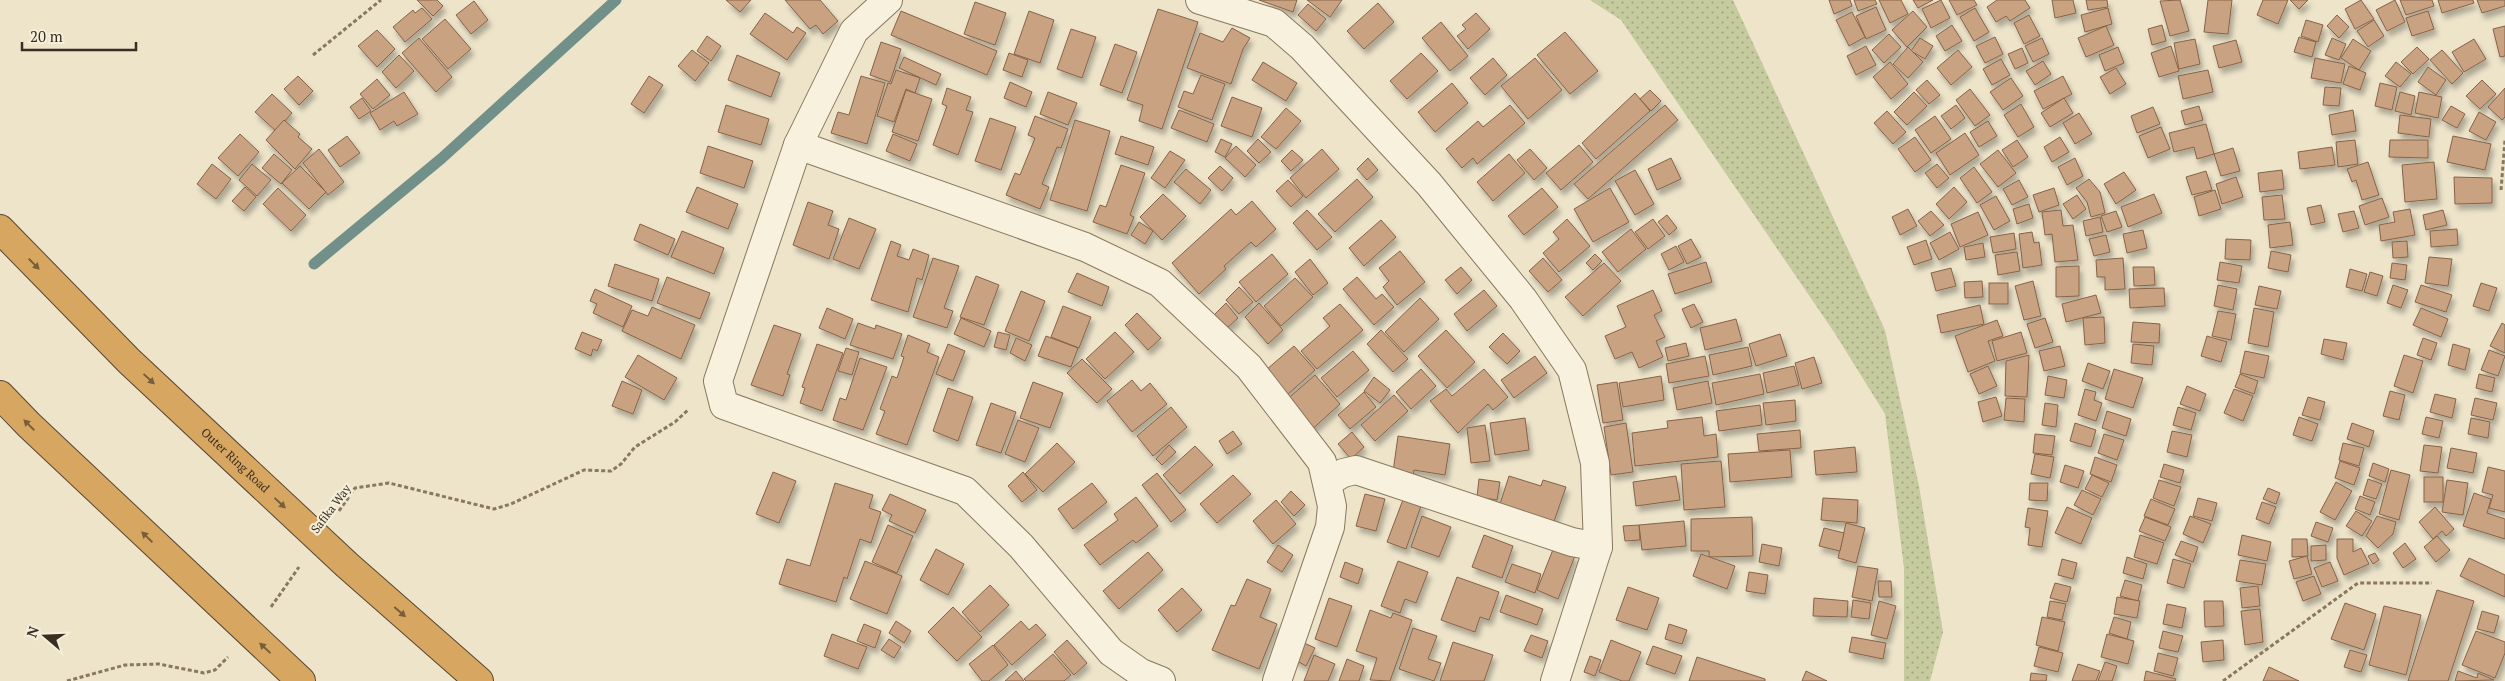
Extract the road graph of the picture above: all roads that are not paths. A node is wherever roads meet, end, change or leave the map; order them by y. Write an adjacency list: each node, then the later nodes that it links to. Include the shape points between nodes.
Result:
1 (888, 0): 3 (street, via 854,31)
2 (1200, 0): 7 (street, via 1274,23 1302,47 1429,184 1523,299 1572,370 1595,463)
3 (798, 145): 6 (street, via 1085,247 1160,283 1249,367 1322,462); 10 (street, via 718,381 724,404 965,491 1020,546 1111,652 1141,673)
4 (0, 230): 9 (highway, Outer Ring Road, one-way to 9, via 129,361 319,539)
5 (0, 395): 8 (highway, one-way to 5)
6 (1328, 482): 7 (street, via 1356,470 1572,542); 11 (street, via 1332,506 1330,527)
7 (1598, 547): 12 (street)
8 (301, 681)
9 (479, 681)
10 (1161, 681)
11 (1277, 681)
12 (1555, 681)

